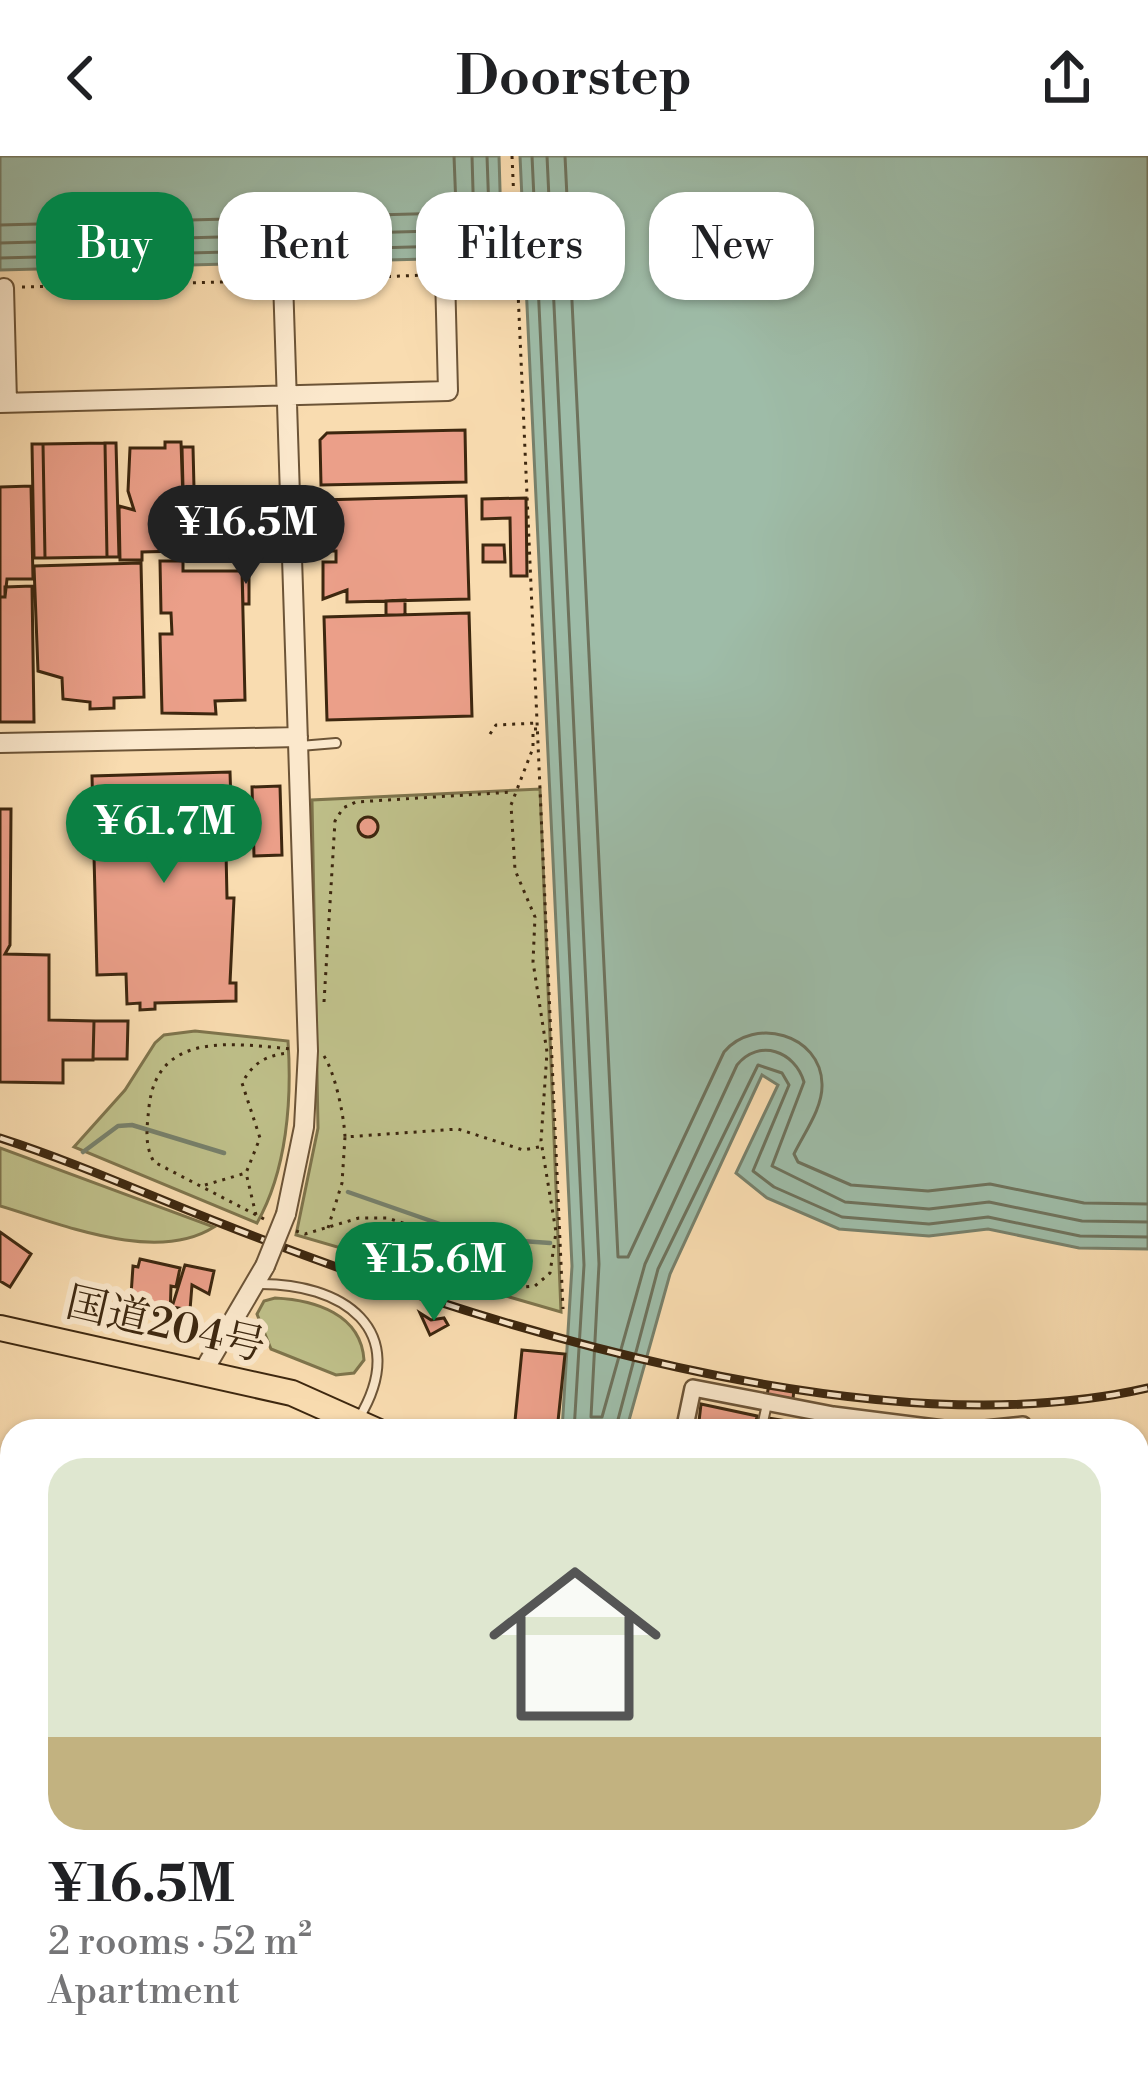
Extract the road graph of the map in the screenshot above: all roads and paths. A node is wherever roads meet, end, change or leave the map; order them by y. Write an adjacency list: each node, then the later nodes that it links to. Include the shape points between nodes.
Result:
1 (512, 156): 2 (path)
2 (514, 192)
3 (218, 282): 4 (path)
4 (4, 287): 9 (street)
5 (284, 300): 8 (street)
6 (446, 300): 8 (street, via 448,391)
7 (519, 300): 10 (path)
8 (286, 395): 9 (street); 12 (street)
9 (4, 403)
10 (538, 726): 11 (path, via 496,725); 15 (path); 25 (path)
11 (490, 734)
12 (298, 741): 13 (street); 14 (lane); 17 (street)
13 (0, 743)
14 (336, 743)
15 (516, 792): 16 (path, via 343,808 335,821); 19 (path, via 514,870 535,917 547,1052)
16 (324, 1009)
17 (308, 1051): 18 (path, via 329,1062); 20 (path, via 271,1055 242,1083 260,1138); 21 (path, via 199,1044 172,1056 151,1085 147,1135 154,1162); 23 (street, via 304,1127)
18 (345, 1137): 19 (path, via 458,1129 523,1150); 24 (path)
19 (541, 1147): 25 (path)
20 (246, 1173): 21 (path); 22 (path)
21 (202, 1186): 22 (path)
22 (256, 1216): 23 (path)
23 (282, 1222): 24 (path, via 305,1234); 26 (street, bridge)
24 (328, 1228): 25 (path, via 359,1218 416,1227 513,1288 535,1286 550,1273)
25 (558, 1245): 27 (path)
26 (260, 1275): 29 (street); 32 (lane, via 324,1292 368,1330 382,1361)
27 (563, 1309)
28 (0, 1328): 29 (highway, 国道204号)
29 (204, 1370): 31 (highway, 国道204号)
30 (767, 1403): 33 (street, via 693,1388); 34 (lane); 35 (street)
31 (353, 1419)
32 (369, 1419)
33 (687, 1419)
34 (764, 1419)
35 (819, 1419)

